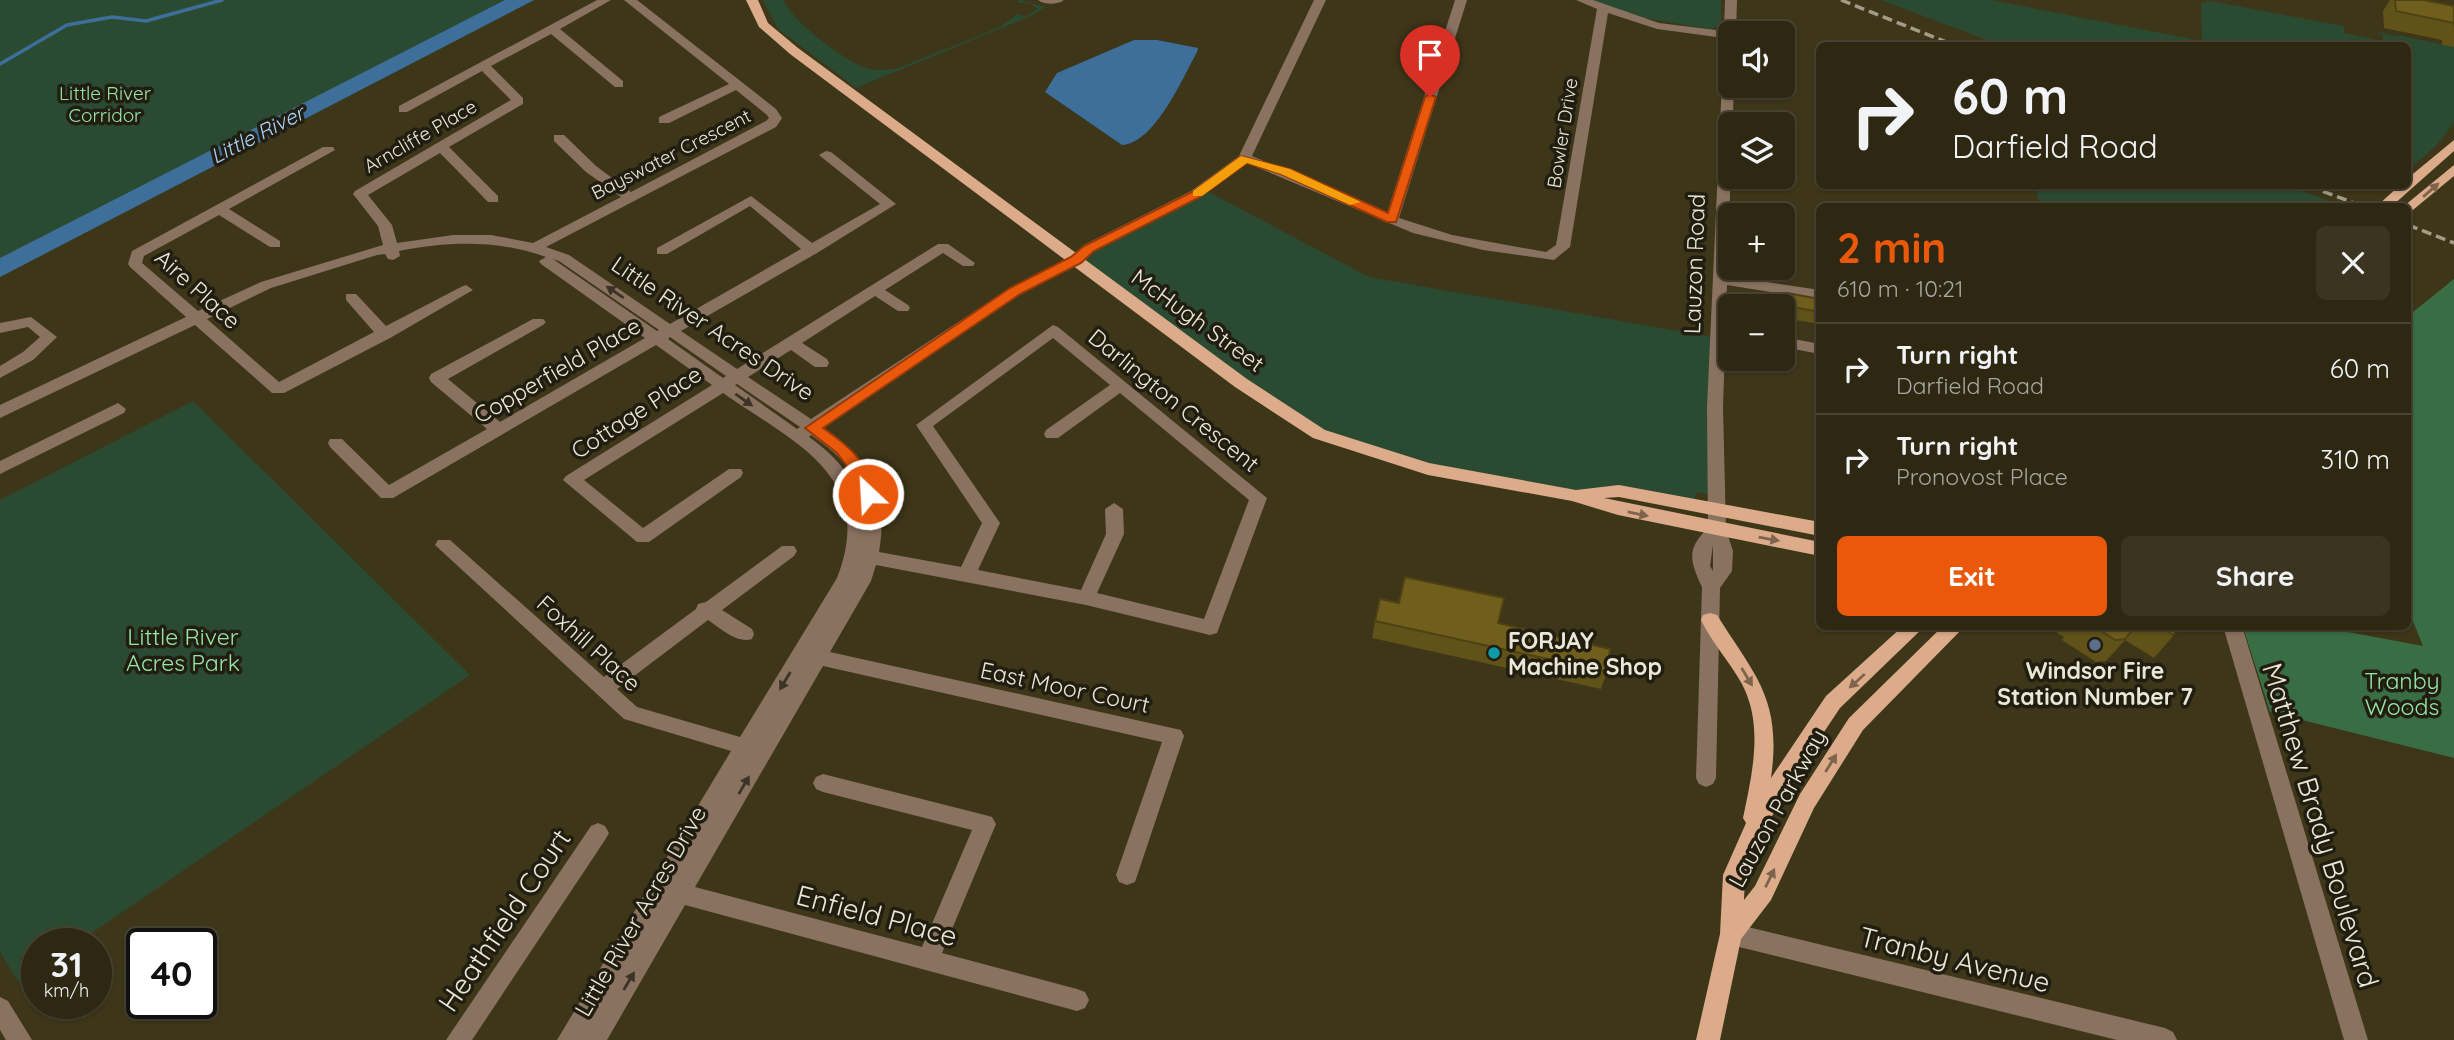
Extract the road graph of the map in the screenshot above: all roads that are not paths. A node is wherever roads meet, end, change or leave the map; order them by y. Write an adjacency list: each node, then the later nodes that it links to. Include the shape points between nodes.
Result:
1 (605, 0): 12 (street)
2 (630, 0): 16 (street, Bayswater Crescent)
3 (751, 0): 41 (main road, McHugh Street, via 763,25 784,43)
4 (1044, 0): 5 (street)
5 (1058, 0)
6 (1320, 0): 25 (street)
7 (1461, 0): 35 (street)
8 (1582, 0): 10 (street)
9 (1731, 0): 11 (street, Lauzon Road)
10 (1602, 8): 13 (street, via 1657,26); 35 (street, Bowler Drive, via 1563,247 1549,257 1465,243)
11 (1730, 21)
12 (553, 29): 14 (street); 15 (street)
13 (1718, 34)
14 (484, 66): 18 (street); 22 (street, Arncliffe Place, via 519,101)
15 (620, 84)
16 (737, 85): 19 (street); 29 (street, Bayswater Crescent, via 772,112 776,118 771,124)
17 (1727, 98): 31 (street, Lauzon Road)
18 (403, 109)
19 (664, 120)
20 (559, 138): 29 (street, via 590,169)
21 (2454, 144): 27 (main road)
22 (441, 147): 30 (street); 40 (street, Arncliffe Place, via 360,194 385,225)
23 (328, 150): 34 (street, Aire Place)
24 (826, 155): 38 (street, Copperfield Place, via 889,204)
25 (1245, 158): 35 (street, via 1286,171); 41 (street, via 1196,194 1089,248)
26 (2454, 169): 33 (main road, one-way to 26)
27 (2411, 182)
28 (2403, 189): 32 (main road)
29 (629, 197): 37 (street, Bayswater Crescent)
30 (493, 199)
31 (1723, 203)
32 (2387, 203)
33 (2411, 207)
34 (219, 209): 36 (street); 49 (street, Aire Place, via 137,254 135,264)
35 (1392, 219)
36 (275, 244)
37 (532, 249): 40 (street, Little River Acres Drive, via 460,247); 52 (street, Little River Acres Drive, one-way to 37, via 564,258); 54 (street, Little River Acres Drive)
38 (812, 250): 39 (street, via 751,200); 52 (street, Copperfield Place)
39 (662, 251)
40 (392, 252): 49 (street, Little River Acres Drive, via 300,280)
41 (1076, 260): 68 (street, via 1015,291); 73 (main road, McHugh Street, via 1241,383 1319,434 1428,469)
42 (968, 263): 45 (street, Cottage Place, via 943,247)
43 (1726, 280): 46 (street)
44 (466, 290): 53 (street, Aire Place)
45 (875, 290): 48 (street); 55 (street, Cottage Place)
46 (1816, 294)
47 (351, 298): 53 (street)
48 (903, 308)
49 (199, 322): 53 (street, Aire Place, via 278,389); 65 (street, Little River Acres Drive); 66 (street, Little River Acres Drive)
50 (538, 322): 67 (street, via 437,378)
51 (0, 328): 60 (street, via 31,322 49,337)
52 (673, 331): 54 (street, Copperfield Place); 61 (street, Little River Acres Drive)
53 (385, 334)
54 (656, 339): 62 (street, Little River Acres Drive); 67 (street, Copperfield Place)
55 (792, 343): 58 (street); 61 (street, Cottage Place)
56 (1795, 344): 57 (street)
57 (1816, 348)
58 (821, 363)
59 (1719, 371): 75 (street, Lauzon Road, via 1715,408)
60 (0, 373)
61 (737, 376): 62 (street, Cottage Place); 68 (street, Little River Acres Drive)
62 (721, 384): 68 (street, Little River Acres Drive, one-way to 68); 72 (street, Cottage Place, via 572,480 642,537)
63 (1120, 385): 69 (street); 82 (street, Darlington Crescent, via 1053,330 924,425 991,523); 83 (street, Darlington Crescent, via 1258,498 1210,628)
64 (118, 409): 71 (street)
65 (0, 412)
66 (0, 423)
67 (498, 429): 70 (street, Copperfield Place, via 387,494)
68 (805, 432): 81 (street, Little River Acres Drive, via 846,483 858,516)
69 (1052, 434)
70 (336, 443)
71 (0, 468)
72 (735, 473)
73 (1572, 495): 75 (main road, McHugh Street, via 1619,491); 77 (main road, McHugh Street, one-way to 77)
74 (1114, 509): 83 (street, via 1115,534)
75 (1718, 510): 76 (main road, McHugh Street); 77 (street, Lauzon Road)
76 (1816, 528)
77 (1717, 530): 79 (main road, McHugh Street, one-way to 79); 85 (street, Lauzon Road, via 1724,551 1723,571 1711,587)
78 (444, 545): 93 (street, Foxhill Place)
79 (1816, 548)
80 (788, 551): 84 (street)
81 (864, 556): 82 (street, Darlington Crescent); 92 (street, Little River Acres Drive, via 862,582)
82 (967, 575): 83 (street, Darlington Crescent)
83 (1086, 598)
84 (705, 609): 90 (street); 93 (street)
85 (1710, 620): 95 (street, Lauzon Road); 97 (main road, one-way to 97, via 1750,680 1764,717 1766,744)
86 (1896, 630): 91 (main road)
87 (1912, 630): 91 (main road, Lauzon Parkway)
88 (1952, 630): 101 (main road, Lauzon Parkway, one-way to 88, via 1763,893 1807,801 1856,724)
89 (2233, 630): 112 (street, Matthew Brady Boulevard)
90 (745, 634)
91 (1887, 654): 97 (main road, Lauzon Parkway, one-way to 97, via 1833,702)
92 (810, 655): 94 (street, Little River Acres Drive); 99 (street, East Moor Court, via 1174,736)
93 (602, 689): 94 (street, Foxhill Place, via 631,713)
94 (754, 750): 100 (street, Little River Acres Drive)
95 (1706, 778)
96 (823, 783): 102 (street, via 985,824)
97 (1753, 830): 101 (main road, Lauzon Parkway, via 1734,875)
98 (598, 833): 108 (street, Heathfield Court)
99 (1127, 875)
100 (671, 891): 102 (street, Enfield Place); 106 (street, Little River Acres Drive); 109 (street, Little River Acres Drive, one-way to 100)
101 (1731, 934): 105 (street, Tranby Avenue); 110 (main road)
102 (928, 959): 103 (street, Enfield Place)
103 (1077, 1000)
104 (0, 1009): 107 (street)
105 (2083, 1031): 111 (street, Tranby Avenue)
106 (573, 1039)
107 (20, 1040)
108 (458, 1040)
109 (594, 1040)
110 (1708, 1040)
111 (2165, 1040)
112 (2356, 1040)

